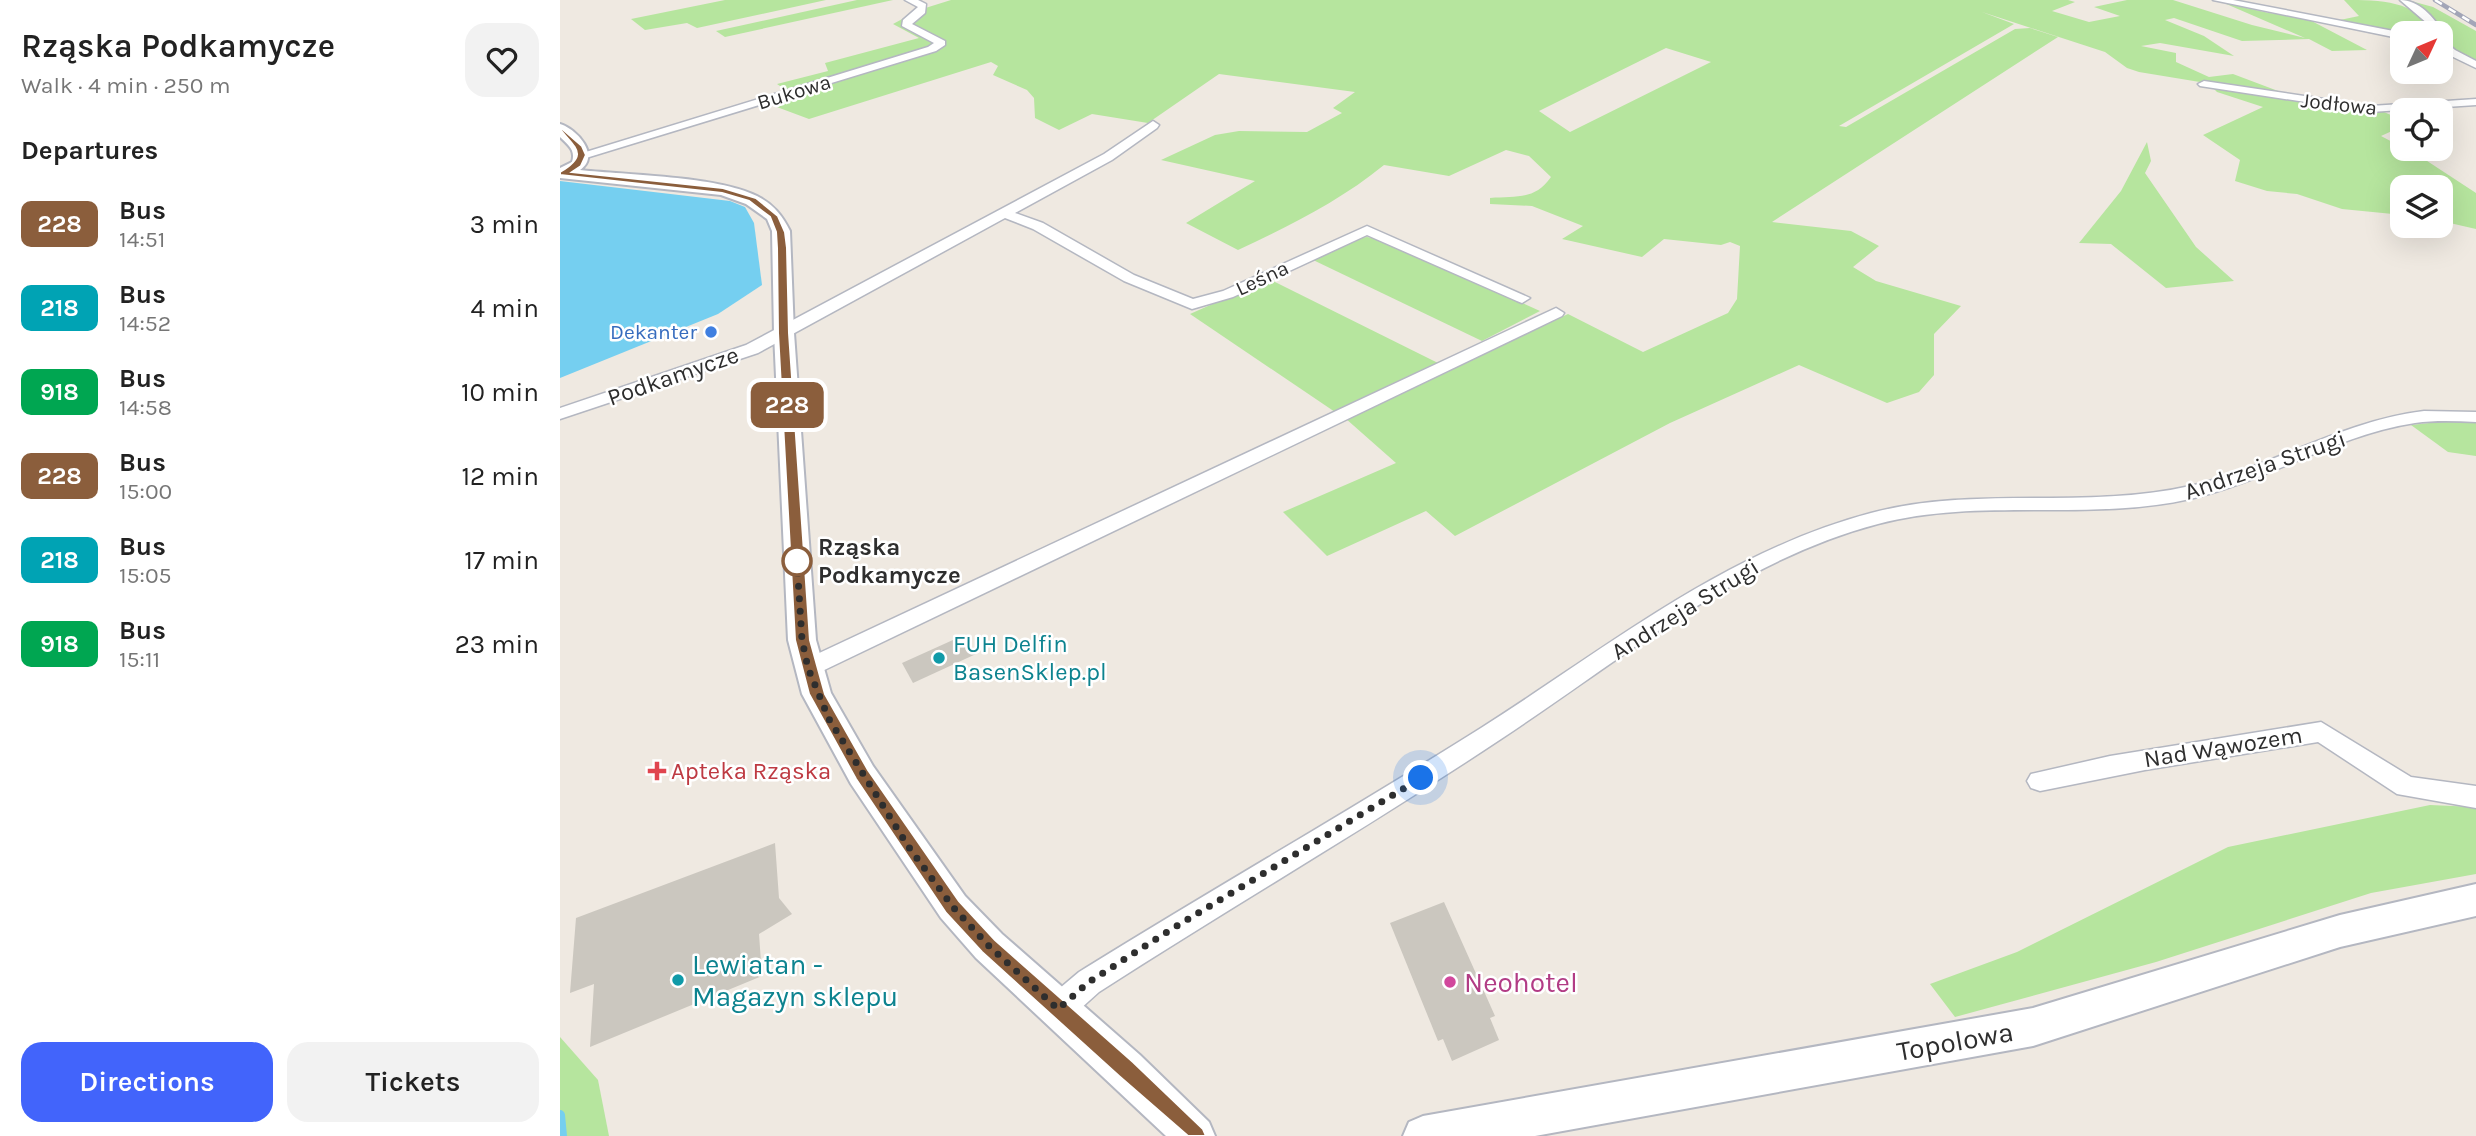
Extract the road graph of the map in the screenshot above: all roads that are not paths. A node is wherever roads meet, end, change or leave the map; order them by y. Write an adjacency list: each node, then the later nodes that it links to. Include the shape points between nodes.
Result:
1 (910, 0): 12 (street, Bukowa, via 923,8 907,26 942,43)
2 (2218, 0): 5 (street)
3 (2405, 0): 4 (street)
4 (2430, 21)
5 (2390, 33)
6 (2454, 54): 7 (street)
7 (2476, 65)
8 (2204, 84): 9 (street, Jodłowa, via 2357,108)
9 (2476, 102)
10 (1153, 125): 14 (street, via 1108,157)
11 (560, 130): 12 (street)
12 (582, 155): 13 (street, via 579,164)
13 (561, 174): 17 (street, via 723,190 769,210 781,232)
14 (1003, 213): 15 (street, Leśna, via 1038,226 1129,278 1192,304 1228,294 1367,230); 17 (street)
15 (1522, 298)
16 (1556, 313): 20 (street)
17 (784, 333): 18 (street, Podkamycze, via 752,349); 20 (street, via 798,588)
18 (560, 414)
19 (2476, 417): 24 (street, Andrzeja Strugi, via 2408,418 2224,483 2159,499 1930,507 1814,536 1741,570 1697,597 1493,733 1089,982)
20 (808, 668): 24 (street, via 829,719 925,870 971,928)
21 (2040, 781): 22 (street, Nad Wąwozem, via 2114,764 2321,732 2406,787)
22 (2476, 797)
23 (2476, 901): 26 (street, Topolowa, via 2340,931 2033,1027)
24 (1058, 1009): 25 (street)
25 (1195, 1136)
26 (1423, 1136)

